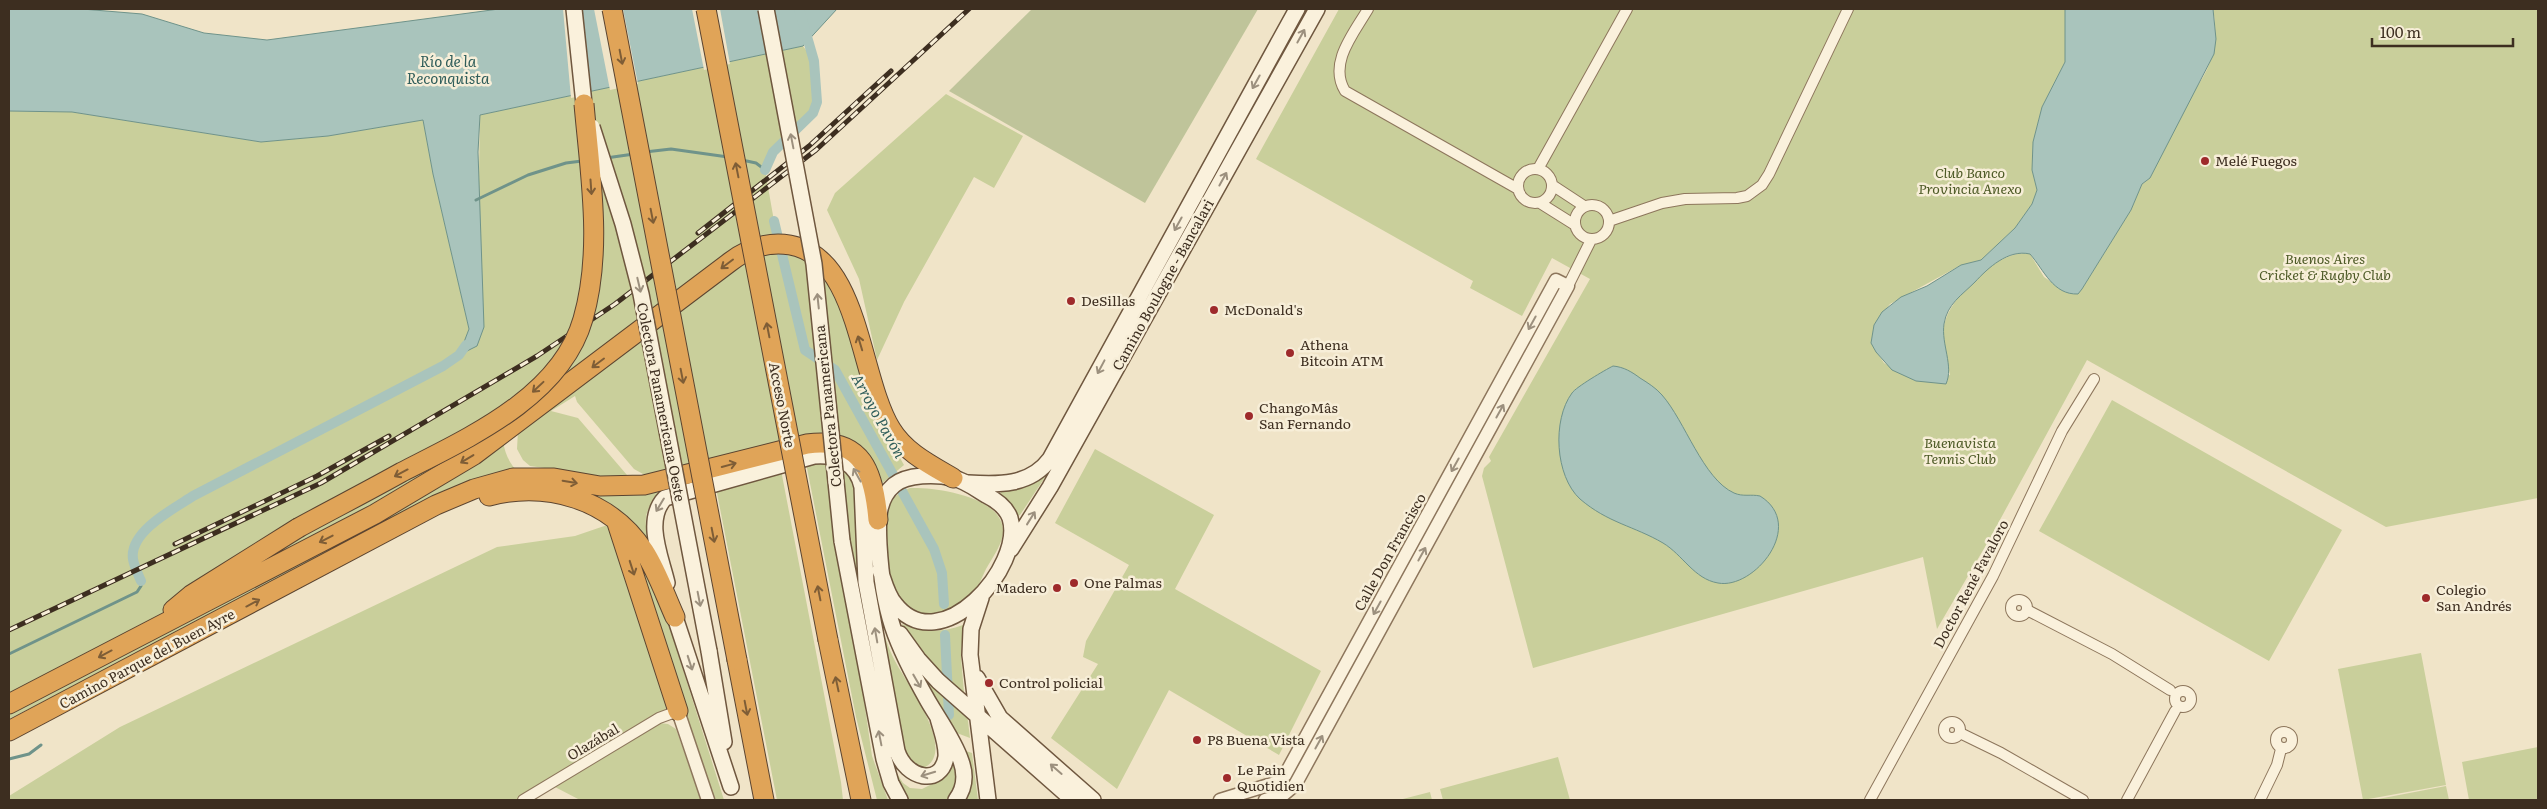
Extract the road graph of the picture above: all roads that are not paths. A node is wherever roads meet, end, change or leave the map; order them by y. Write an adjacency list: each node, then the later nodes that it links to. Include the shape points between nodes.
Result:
1 (574, 9): 10 (main road, Colectora Panamericana Oeste)
2 (612, 9): 48 (highway, one-way to 48, bridge)
3 (706, 9): 49 (highway, Acceso Norte, one-way to 3, bridge)
4 (766, 9): 50 (main road, Colectora Panamericana, one-way to 4, bridge, via 884,760 842,541 814,264)
5 (1297, 9): 21 (main road, Camino Boulogne - Bancalari, one-way to 21, via 1050,459 1038,473 1021,480 995,484)
6 (1317, 9): 24 (main road, Camino Boulogne - Bancalari, one-way to 6, via 1059,470)
7 (1368, 9): 13 (street, via 1339,63 1339,80 1345,91)
8 (1627, 9): 11 (street)
9 (1848, 9): 16 (street, via 1769,174 1755,192 1737,198 1662,203)
10 (584, 104): 31 (highway, one-way to 31, bridge, via 592,210 592,264 582,321 566,356 552,374 531,394 482,429 298,528 191,595); 45 (main road, Colectora Panamericana Oeste, one-way to 45, bridge, via 635,268 709,651)
11 (1538, 169): 12 (street, via 1548,174); 13 (street, via 1523,173)
12 (1552, 185): 14 (street, via 1549,196); 15 (street)
13 (1518, 189): 14 (street, via 1523,199)
14 (1540, 203): 17 (street)
15 (1584, 206): 16 (street, via 1600,207); 17 (street, via 1576,214)
16 (1609, 221): 18 (street, via 1606,232)
17 (1574, 225): 18 (street, via 1580,235)
18 (1591, 240): 19 (street)
19 (1568, 286): 55 (street, Calle Don Francisco, one-way to 55, via 1556,280 1285,776 1275,783); 56 (street, Calle Don Francisco, one-way to 19, via 1283,795 1295,785)
20 (2094, 379): 57 (street, Doctor René Favaloro, via 2062,430 1993,576)
21 (958, 480): 22 (main road, via 918,477 902,480 889,491 880,507); 24 (main road, via 996,501 1008,514 1011,539); 31 (highway, one-way to 31, via 915,455 891,429 876,396 839,281 821,258 792,245 771,244 752,249 730,262 474,456 375,514)
22 (878, 520): 25 (main road); 26 (highway, one-way to 22, via 436,505 490,483 529,477 600,486 644,485 819,443 840,445 862,460 874,486)
23 (616, 522): 26 (highway, via 582,500 564,494 541,490 507,492 462,506); 30 (highway, via 644,551); 37 (highway, one-way to 37)
24 (1004, 559): 27 (main road)
25 (880, 570): 27 (main road, via 894,604 908,616 921,621 935,622 953,617); 28 (main road)
26 (284, 586): 40 (highway, Camino Parque del Buen Ayre, one-way to 26)
27 (982, 594): 32 (main road, via 971,629)
28 (887, 610): 38 (main road, via 906,644 938,681); 39 (main road, one-way to 39, via 904,658)
29 (2027, 610): 33 (street, via 2112,654)
30 (675, 617): 39 (main road, one-way to 30, via 944,740 944,761 931,775 915,775 900,759 888,704 866,582 861,482 851,466 840,458 825,455 808,457 665,498 656,512 655,527); 45 (main road, one-way to 45)
31 (148, 632): 35 (highway, Camino Parque del Buen Ayre, one-way to 35)
32 (970, 655): 38 (main road); 54 (main road, one-way to 32, via 1000,718 981,688)
33 (2170, 690): 34 (street); 36 (street)
34 (2181, 691): 36 (street, via 2175,696); 36 (street, via 2187,691 2191,698 2188,705)
35 (9, 704)
36 (2177, 706): 59 (street)
37 (678, 711): 46 (street, Olazábal, via 659,718); 47 (street)
38 (976, 714): 42 (main road); 44 (main road)
39 (938, 718): 51 (main road, via 963,767 963,787)
40 (9, 731)
41 (1960, 733): 58 (street, via 2002,753)
42 (1013, 747): 44 (main road, via 994,749); 53 (main road)
43 (2281, 749): 60 (street)
44 (983, 763): 52 (main road)
45 (732, 794)
46 (523, 800)
47 (708, 800)
48 (764, 800)
49 (861, 800)
50 (900, 800)
51 (956, 800)
52 (988, 800)
53 (1073, 800)
54 (1093, 800)
55 (1220, 800)
56 (1265, 800)
57 (1870, 800)
58 (2083, 800)
59 (2127, 800)
60 (2260, 800)

